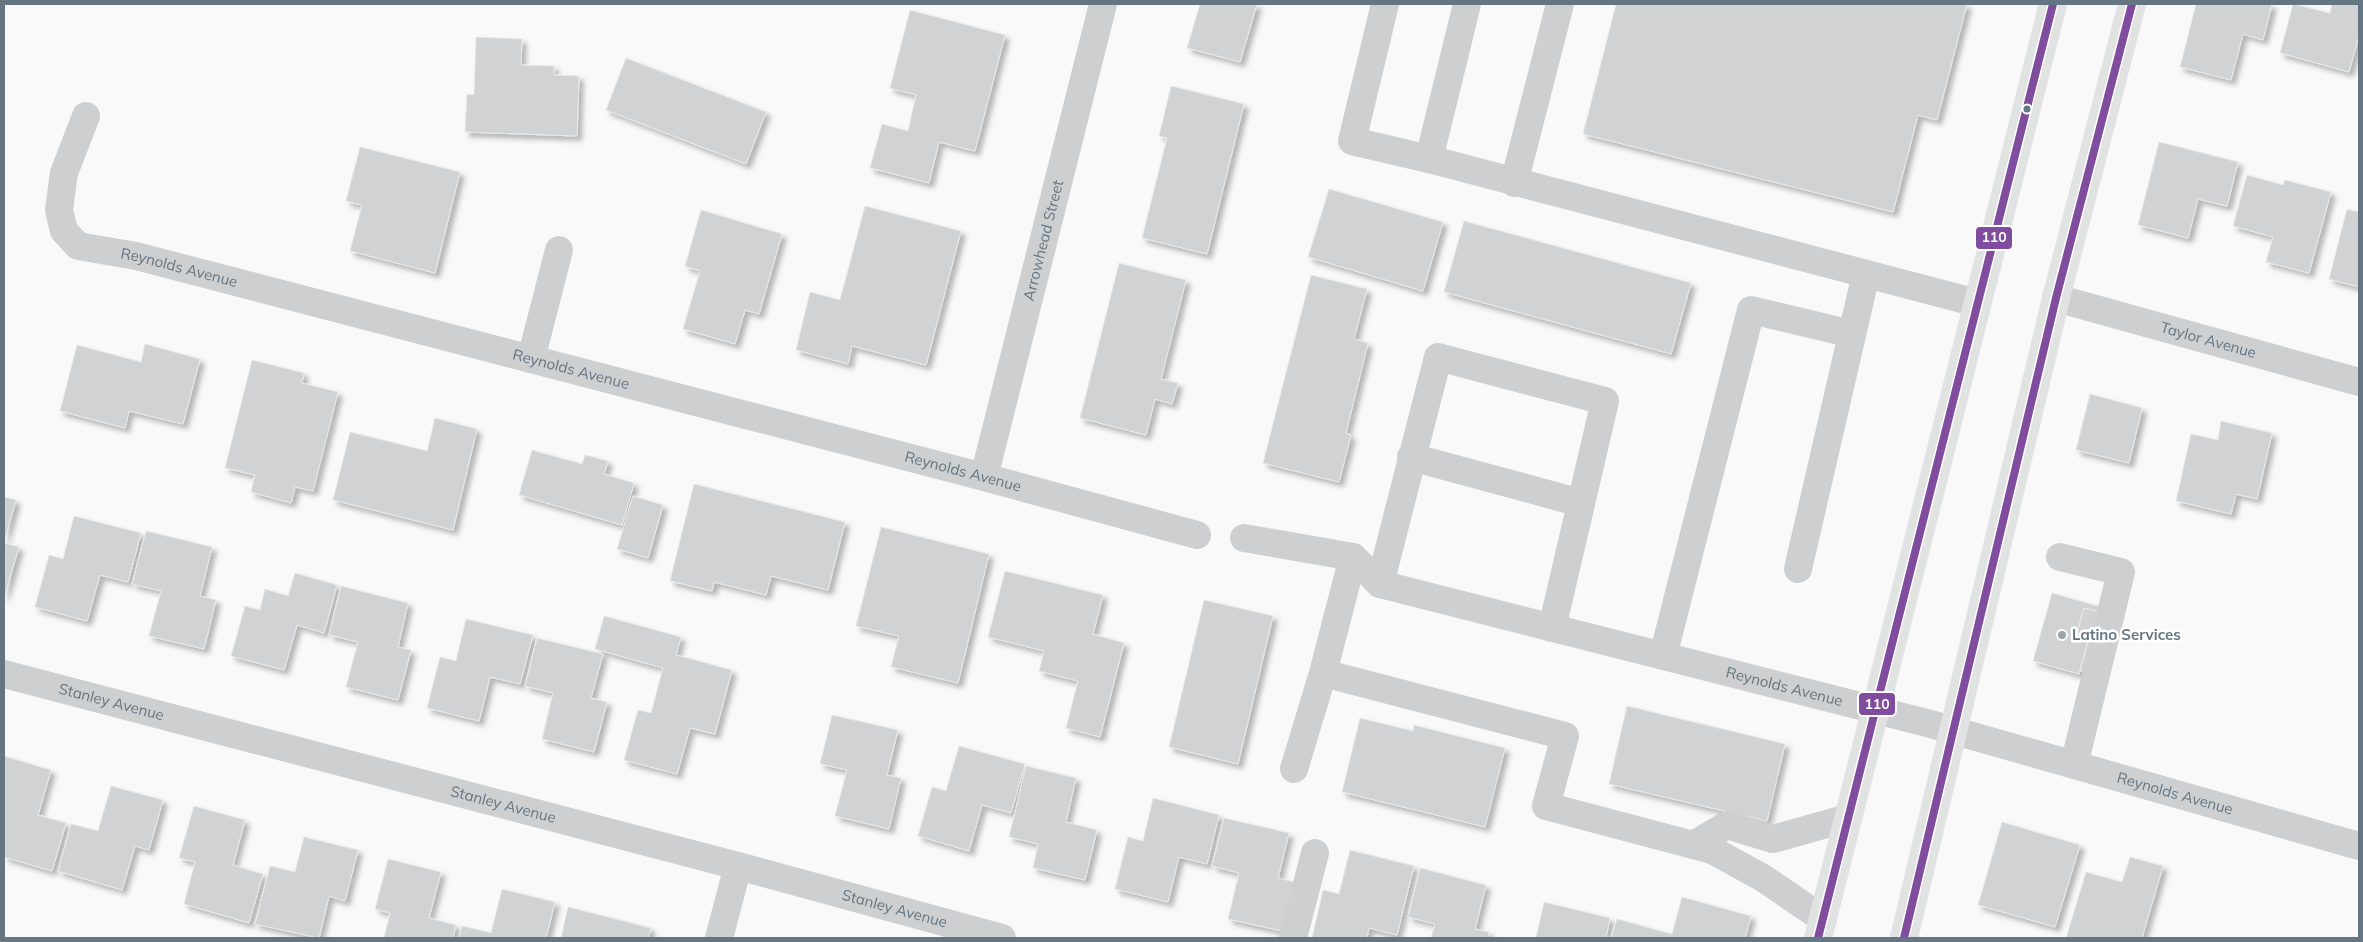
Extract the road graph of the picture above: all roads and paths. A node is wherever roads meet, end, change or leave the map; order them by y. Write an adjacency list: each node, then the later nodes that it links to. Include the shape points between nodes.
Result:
1 (1103, 4): 18 (street, Arrowhead Street)
2 (1385, 4): 8 (street, via 1352,141)
3 (1467, 4): 8 (street)
4 (1560, 4): 9 (street)
5 (2053, 4): 13 (main road)
6 (2132, 4): 12 (main road)
7 (86, 116): 15 (street, Reynolds Avenue, via 64,172 59,210 64,231 78,246 136,256)
8 (1429, 159): 9 (street)
9 (1514, 183): 11 (street)
10 (559, 250): 15 (street)
11 (1866, 274): 13 (street); 14 (street)
12 (2056, 298): 16 (street, Taylor Avenue); 31 (main road)
13 (1977, 303): 30 (main road)
14 (1852, 334): 24 (street); 27 (street, via 1751,310)
15 (531, 359): 18 (street, Reynolds Avenue)
16 (2359, 382)
17 (1411, 457): 19 (street); 19 (street, via 1438,357 1605,401); 25 (street)
18 (984, 476): 20 (street, Reynolds Avenue)
19 (1581, 503): 26 (street)
20 (1197, 535)
21 (1244, 538): 22 (street)
22 (1353, 557): 25 (street); 28 (street)
23 (2060, 557): 32 (street, via 2121,572)
24 (1798, 569)
25 (1380, 584): 26 (street, Reynolds Avenue)
26 (1552, 628): 27 (street, Reynolds Avenue)
27 (1662, 656): 30 (street, Reynolds Avenue)
28 (1324, 672): 33 (street); 35 (street, via 1565,736 1546,806)
29 (4, 674): 38 (street, Stanley Avenue)
30 (1875, 709): 31 (street, Reynolds Avenue); 34 (main road)
31 (1955, 731): 32 (street, Reynolds Avenue); 43 (main road)
32 (2074, 765): 36 (street, Reynolds Avenue)
33 (1294, 769)
34 (1848, 818): 35 (street, via 1773,839 1727,824); 39 (main road)
35 (1693, 846): 39 (street, via 1712,850 1764,878)
36 (2359, 846)
37 (1315, 853): 42 (street)
38 (738, 866): 40 (street); 41 (street, Stanley Avenue)
39 (1820, 929)
40 (719, 938)
41 (1002, 938)
42 (1293, 938)
43 (1904, 938)

